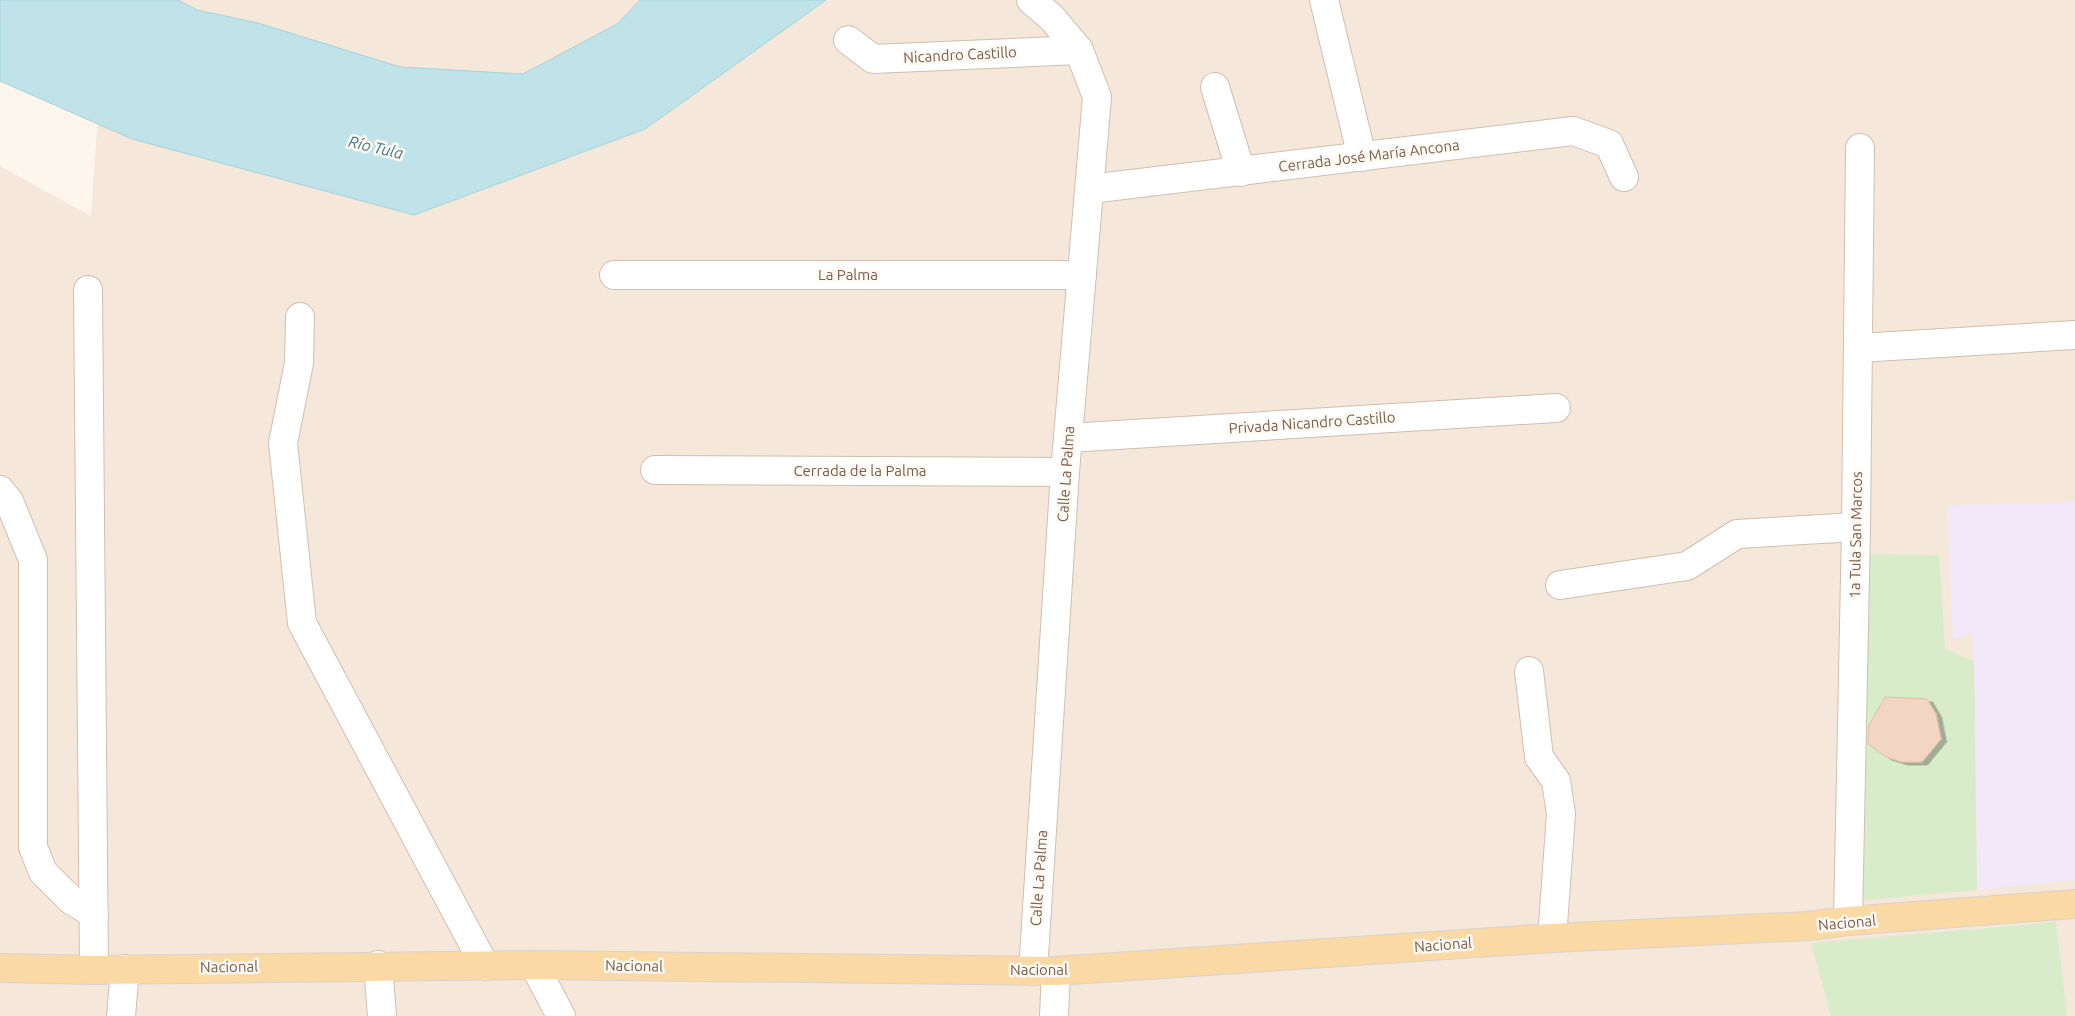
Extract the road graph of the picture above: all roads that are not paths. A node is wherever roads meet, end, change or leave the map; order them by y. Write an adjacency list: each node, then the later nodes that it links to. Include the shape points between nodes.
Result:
1 (1031, 0): 4 (street, Calle La Palma, via 1052,18)
2 (1324, 0): 7 (street)
3 (848, 40): 4 (street, Nicandro Castillo, via 873,59)
4 (1079, 50): 10 (street, Calle La Palma, via 1097,97)
5 (1215, 87): 8 (street)
6 (1860, 148): 16 (street, 1a Tula San Marcos)
7 (1362, 157): 8 (street, Cerrada José María Ancona); 9 (street, Cerrada José María Ancona, via 1573,131 1609,144)
8 (1241, 172): 10 (street, Cerrada José María Ancona)
9 (1624, 177)
10 (1090, 189): 12 (street, Calle La Palma)
11 (614, 275): 12 (street, La Palma)
12 (1082, 275): 18 (street, Calle La Palma)
13 (88, 290): 26 (street)
14 (300, 317): 31 (street, via 299,363 283,443 302,623)
15 (2075, 335): 16 (street)
16 (1858, 348): 22 (street, 1a Tula San Marcos)
17 (1556, 408): 18 (street, Privada Nicandro Castillo)
18 (1068, 438): 20 (street, Calle La Palma)
19 (655, 470): 20 (street, Cerrada de la Palma)
20 (1065, 472): 35 (street, Calle La Palma)
21 (0, 490): 26 (street, via 9,501 33,560 33,847 43,872 71,900)
22 (1856, 527): 23 (street, via 1737,534 1687,566); 27 (street, 1a Tula San Marcos)
23 (1560, 585)
24 (1529, 671): 28 (street, via 1539,757 1556,782 1561,814)
25 (2075, 904): 27 (main road, Nacional)
26 (94, 914): 34 (street)
27 (1848, 921): 28 (main road, Nacional, via 1808,926)
28 (1552, 938): 35 (main road, Nacional)
29 (378, 965): 31 (main road, Nacional); 33 (main road, Nacional); 37 (street)
30 (534, 965): 31 (main road, Nacional); 35 (main road, Nacional); 38 (street)
31 (485, 966)
32 (0, 968): 34 (main road, Nacional)
33 (124, 969): 34 (main road, Nacional); 36 (street)
34 (94, 970)
35 (1044, 971): 39 (street, Calle La Palma)
36 (121, 1016)
37 (382, 1016)
38 (561, 1016)
39 (1054, 1016)

